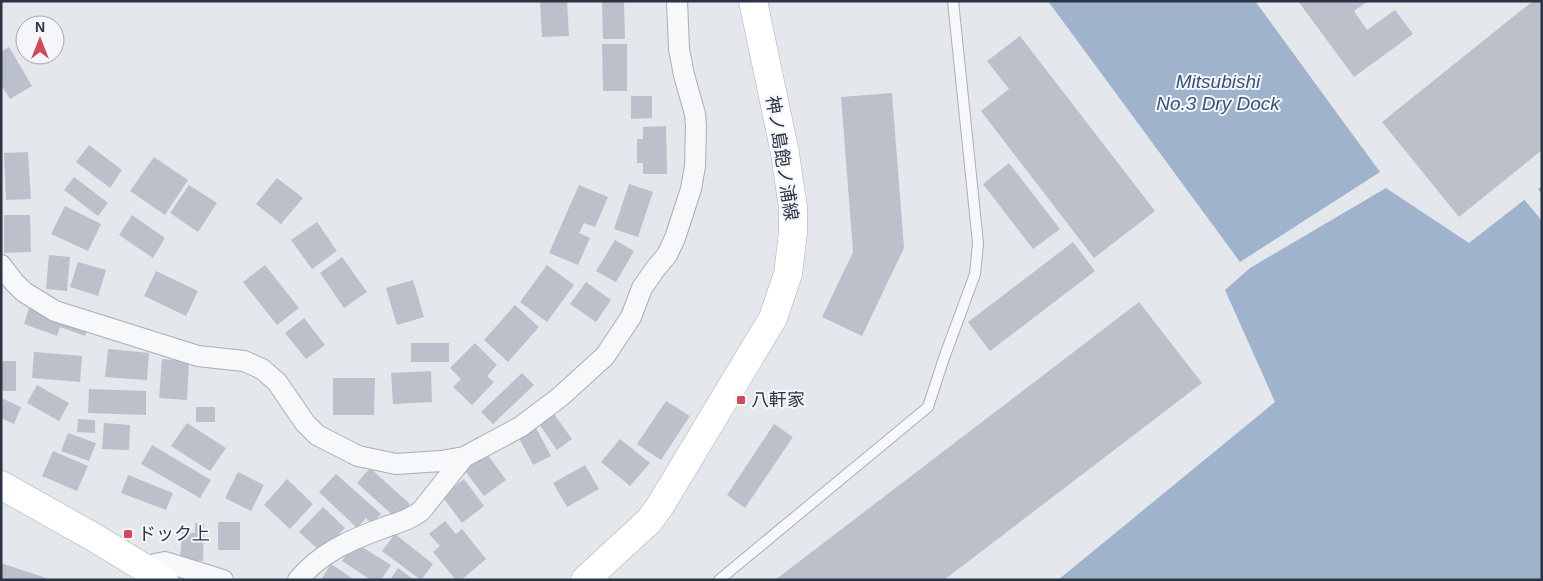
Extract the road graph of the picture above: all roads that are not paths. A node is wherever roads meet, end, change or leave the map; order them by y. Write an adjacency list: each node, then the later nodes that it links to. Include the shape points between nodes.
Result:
1 (677, 1): 5 (street, via 679,49 696,126 695,166 676,238 642,288 632,317 605,356 560,397 520,427)
2 (753, 1): 10 (main road, 神ノ島飽ノ浦線, via 786,154 793,207 788,274 773,318 660,506 649,521)
3 (953, 1): 11 (lane, via 978,243 975,274 928,407)
4 (1, 265): 5 (street, via 24,292 56,311 198,356 244,361 262,369 277,382 317,435 358,456 396,464)
5 (464, 458): 9 (street, via 413,518 348,541 328,552)
6 (1, 485): 7 (main road)
7 (157, 575): 8 (street, via 156,564 164,562)
8 (223, 580)
9 (298, 580)
10 (585, 580)
11 (719, 580)

